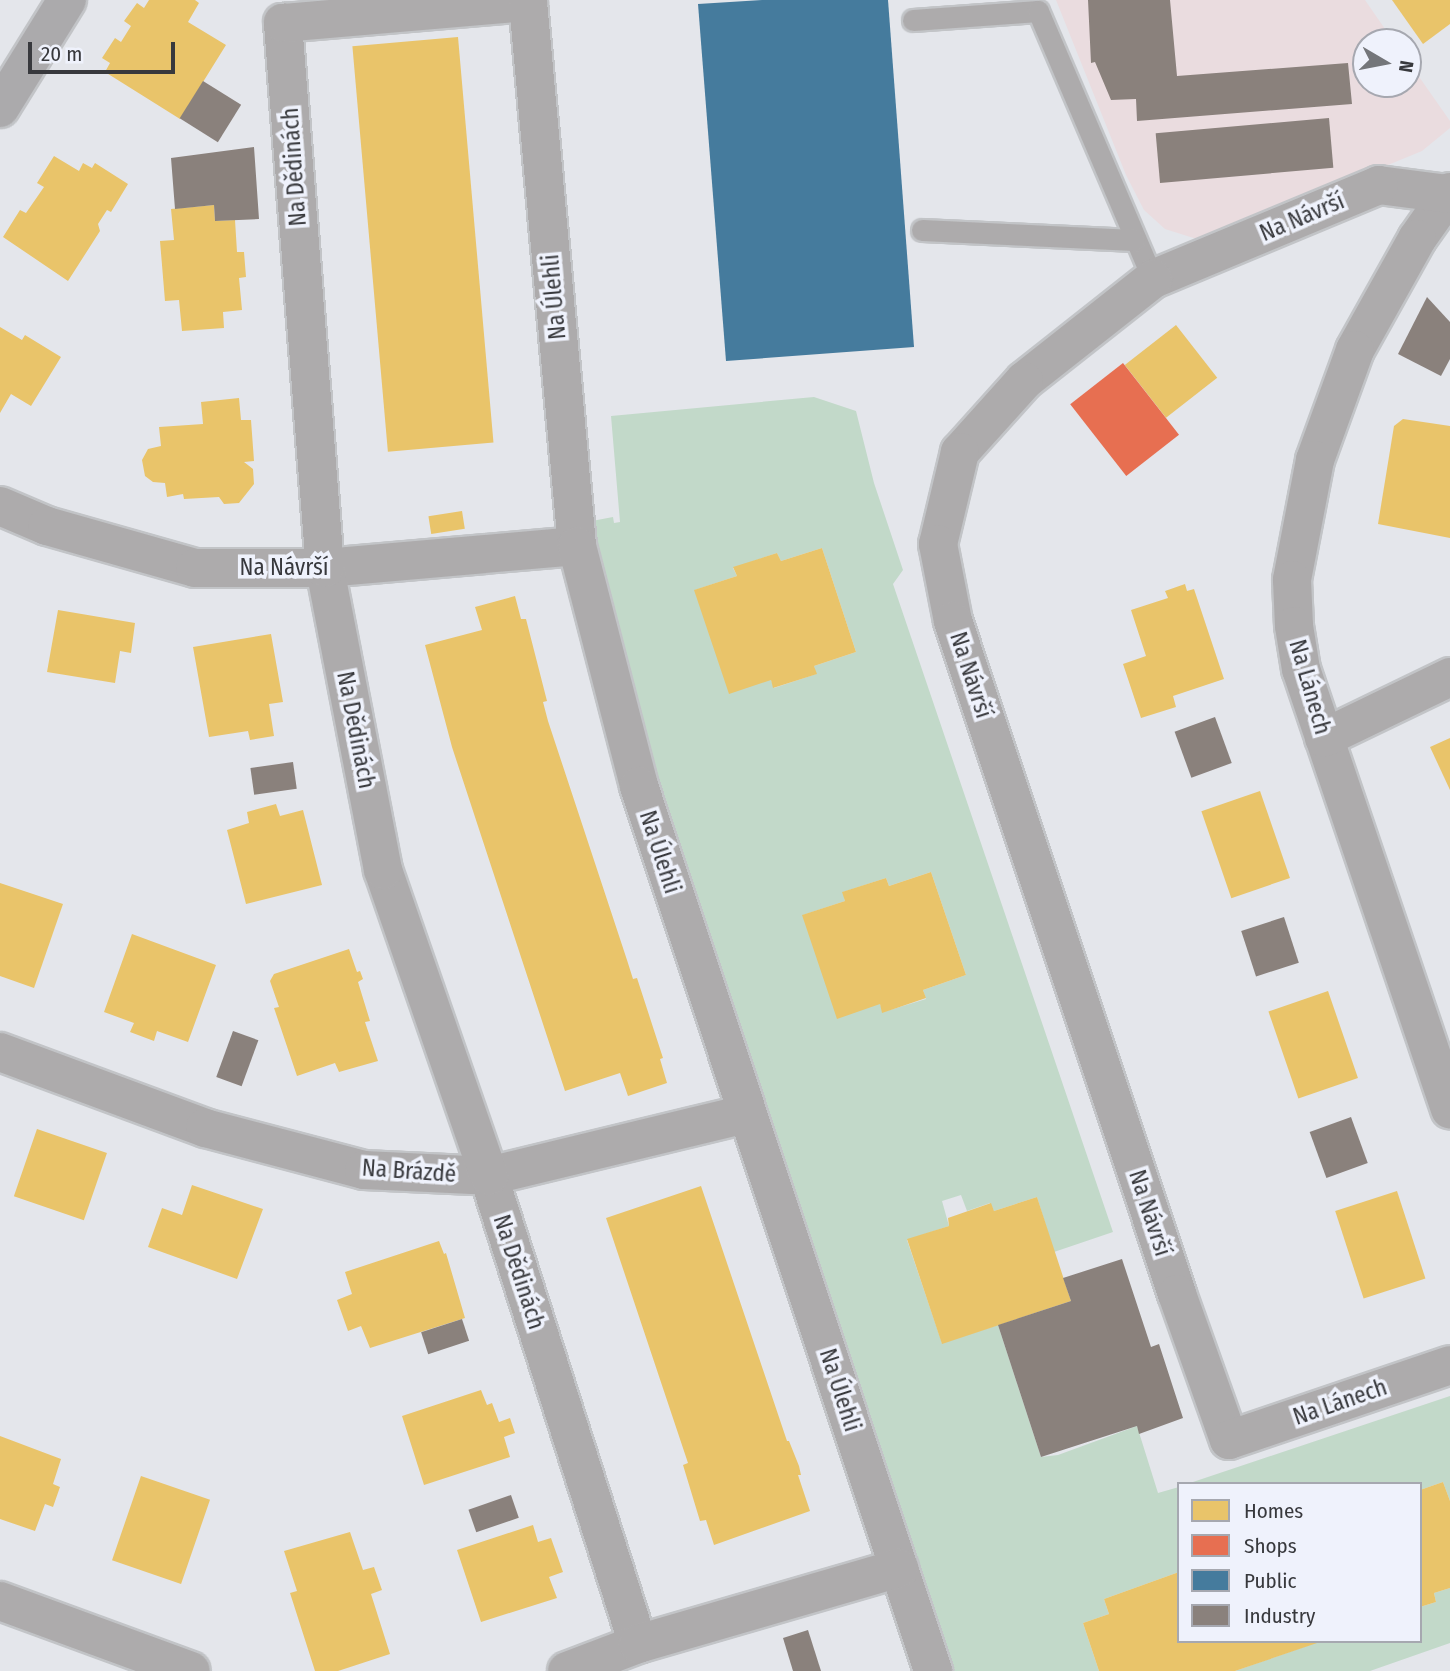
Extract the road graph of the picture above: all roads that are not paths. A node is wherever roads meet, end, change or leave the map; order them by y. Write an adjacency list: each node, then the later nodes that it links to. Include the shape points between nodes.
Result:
1 (67, 0): 4 (street)
2 (528, 2): 10 (street, Na Úlehli); 11 (street, Na Dědinách, via 283,23)
3 (913, 20): 7 (lane, via 1038,11)
4 (0, 108)
5 (1449, 193): 8 (street, Na Návrší, via 1379,185); 13 (street, Na Lánech, via 1355,350 1315,460 1293,580 1294,626 1301,669)
6 (922, 230): 7 (lane)
7 (1134, 240): 8 (lane)
8 (1153, 279): 19 (street, Na Návrší, via 1024,381 960,452 938,544 953,621)
9 (0, 506): 11 (street, Na Návrší, via 47,526 195,568)
10 (577, 546): 11 (street, Na Návrší); 16 (street, Na Úlehli, via 639,786)
11 (325, 568): 17 (street, Na Dědinách, via 383,870)
12 (1450, 677): 13 (street)
13 (1325, 738): 15 (street, Na Lánech)
14 (0, 1052): 17 (street, Na Brázdě, via 205,1128 364,1170)
15 (1450, 1109)
16 (746, 1114): 17 (street, Na Brázdě); 20 (street, Na Úlehli)
17 (489, 1176): 22 (street, Na Dědinách)
18 (1450, 1365): 19 (street, Na Lánech)
19 (1229, 1440)
20 (899, 1568): 22 (street); 25 (street, Na Úlehli)
21 (0, 1601): 23 (street)
22 (638, 1644): 24 (street)
23 (191, 1671)
24 (568, 1671)
25 (933, 1671)

